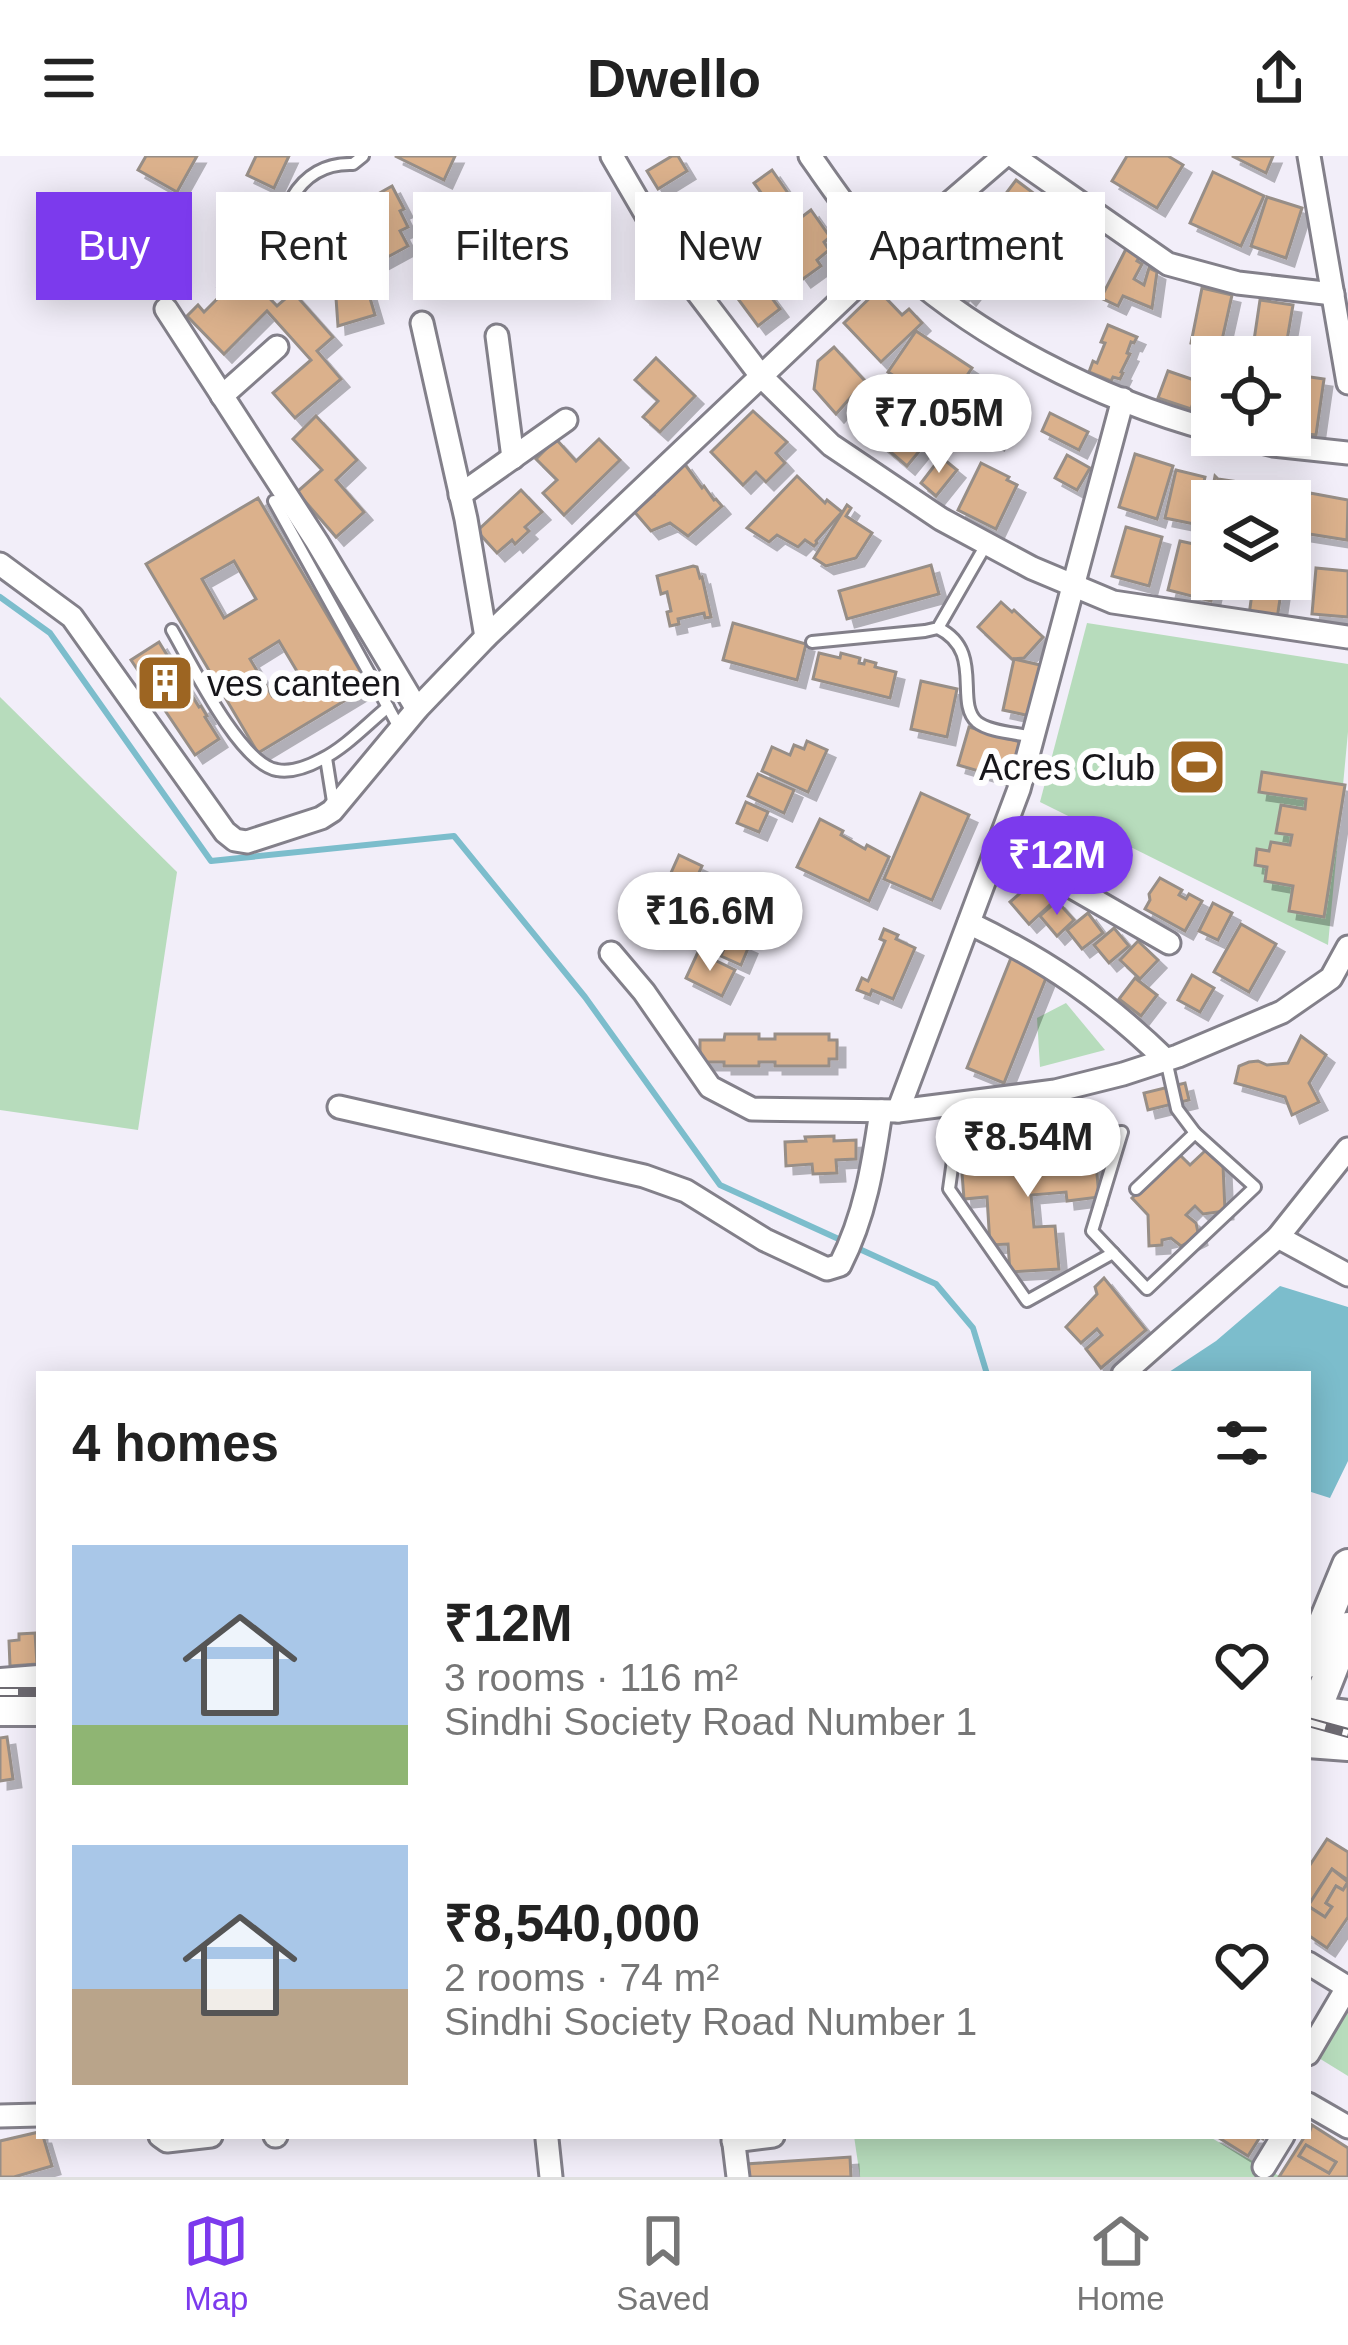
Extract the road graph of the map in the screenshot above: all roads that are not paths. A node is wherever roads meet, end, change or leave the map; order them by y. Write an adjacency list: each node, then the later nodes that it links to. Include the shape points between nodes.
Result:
1 (363, 156): 6 (lane, via 322,169)
2 (612, 156): 16 (street, via 672,259)
3 (810, 156): 7 (street)
4 (1009, 156): 8 (street); 9 (street, via 1168,264 1238,283)
5 (1309, 156): 9 (street)
6 (295, 192)
7 (836, 192)
8 (965, 192)
9 (1333, 294): 17 (street)
10 (841, 300): 16 (street)
11 (940, 300): 19 (street)
12 (166, 309): 18 (street)
13 (422, 322): 25 (street)
14 (497, 336): 24 (street)
15 (277, 347): 18 (street)
16 (760, 376): 27 (street, via 831,445); 32 (street)
17 (1348, 383)
18 (222, 396): 36 (street)
19 (1123, 399): 21 (street); 29 (street)
20 (566, 420): 24 (street)
21 (1191, 423)
22 (1311, 450): 23 (street)
23 (1348, 453)
24 (513, 458): 25 (street)
25 (460, 495): 32 (street)
26 (274, 501): 35 (lane)
27 (987, 543): 29 (street); 30 (lane)
28 (0, 564): 40 (street, via 72,617 235,840)
29 (1075, 586): 33 (street, via 1113,602); 38 (street)
30 (938, 628): 34 (lane); 38 (lane, via 962,650 971,716)
31 (172, 631): 39 (lane, via 233,735 265,765 298,770)
32 (486, 637): 36 (street)
33 (1348, 637)
34 (812, 642)
35 (388, 706): 37 (lane); 39 (lane)
36 (417, 709): 37 (street)
37 (401, 729): 40 (street)
38 (1034, 737): 41 (street)
39 (326, 758): 40 (lane)
40 (334, 809)
41 (999, 845): 42 (street); 43 (street)
42 (969, 923): 46 (street, via 1057,969); 49 (street)
43 (1169, 944)
44 (1348, 947): 46 (street, via 1331,978 1282,1012)
45 (611, 953): 49 (street, via 710,1087 752,1108)
46 (1166, 1060): 47 (street, via 1055,1091); 50 (lane, via 1177,1109)
47 (954, 1104): 49 (street); 51 (lane)
48 (340, 1108): 49 (street, via 644,1176 835,1268 856,1233)
49 (890, 1111)
50 (1195, 1133): 53 (lane); 55 (lane, via 1256,1187 1147,1289)
51 (955, 1146): 55 (lane, via 949,1189 1027,1301); 55 (lane, via 1122,1132 1092,1231)
52 (1348, 1149): 54 (street)
53 (1136, 1189)
54 (1278, 1237): 56 (street); 57 (street)
55 (1113, 1253)
56 (1348, 1275)
57 (1126, 1371)
58 (1348, 1565): 60 (main road)
59 (1348, 1630): 62 (main road)
60 (1311, 1655)
61 (1348, 1716): 63 (main road)
62 (1311, 1718)
63 (1311, 1723)
64 (1311, 1724): 65 (main road)
65 (1348, 1745)
66 (1311, 1965): 67 (street)
67 (1347, 1986): 68 (street)
68 (1311, 2049)
69 (1311, 2106): 72 (street)
70 (36, 2115): 71 (street)
71 (0, 2116)
72 (1348, 2127)
73 (548, 2139): 77 (street)
74 (733, 2139): 78 (street)
75 (1281, 2139): 76 (street)
76 (1264, 2167)
77 (551, 2177)
78 (738, 2177)

